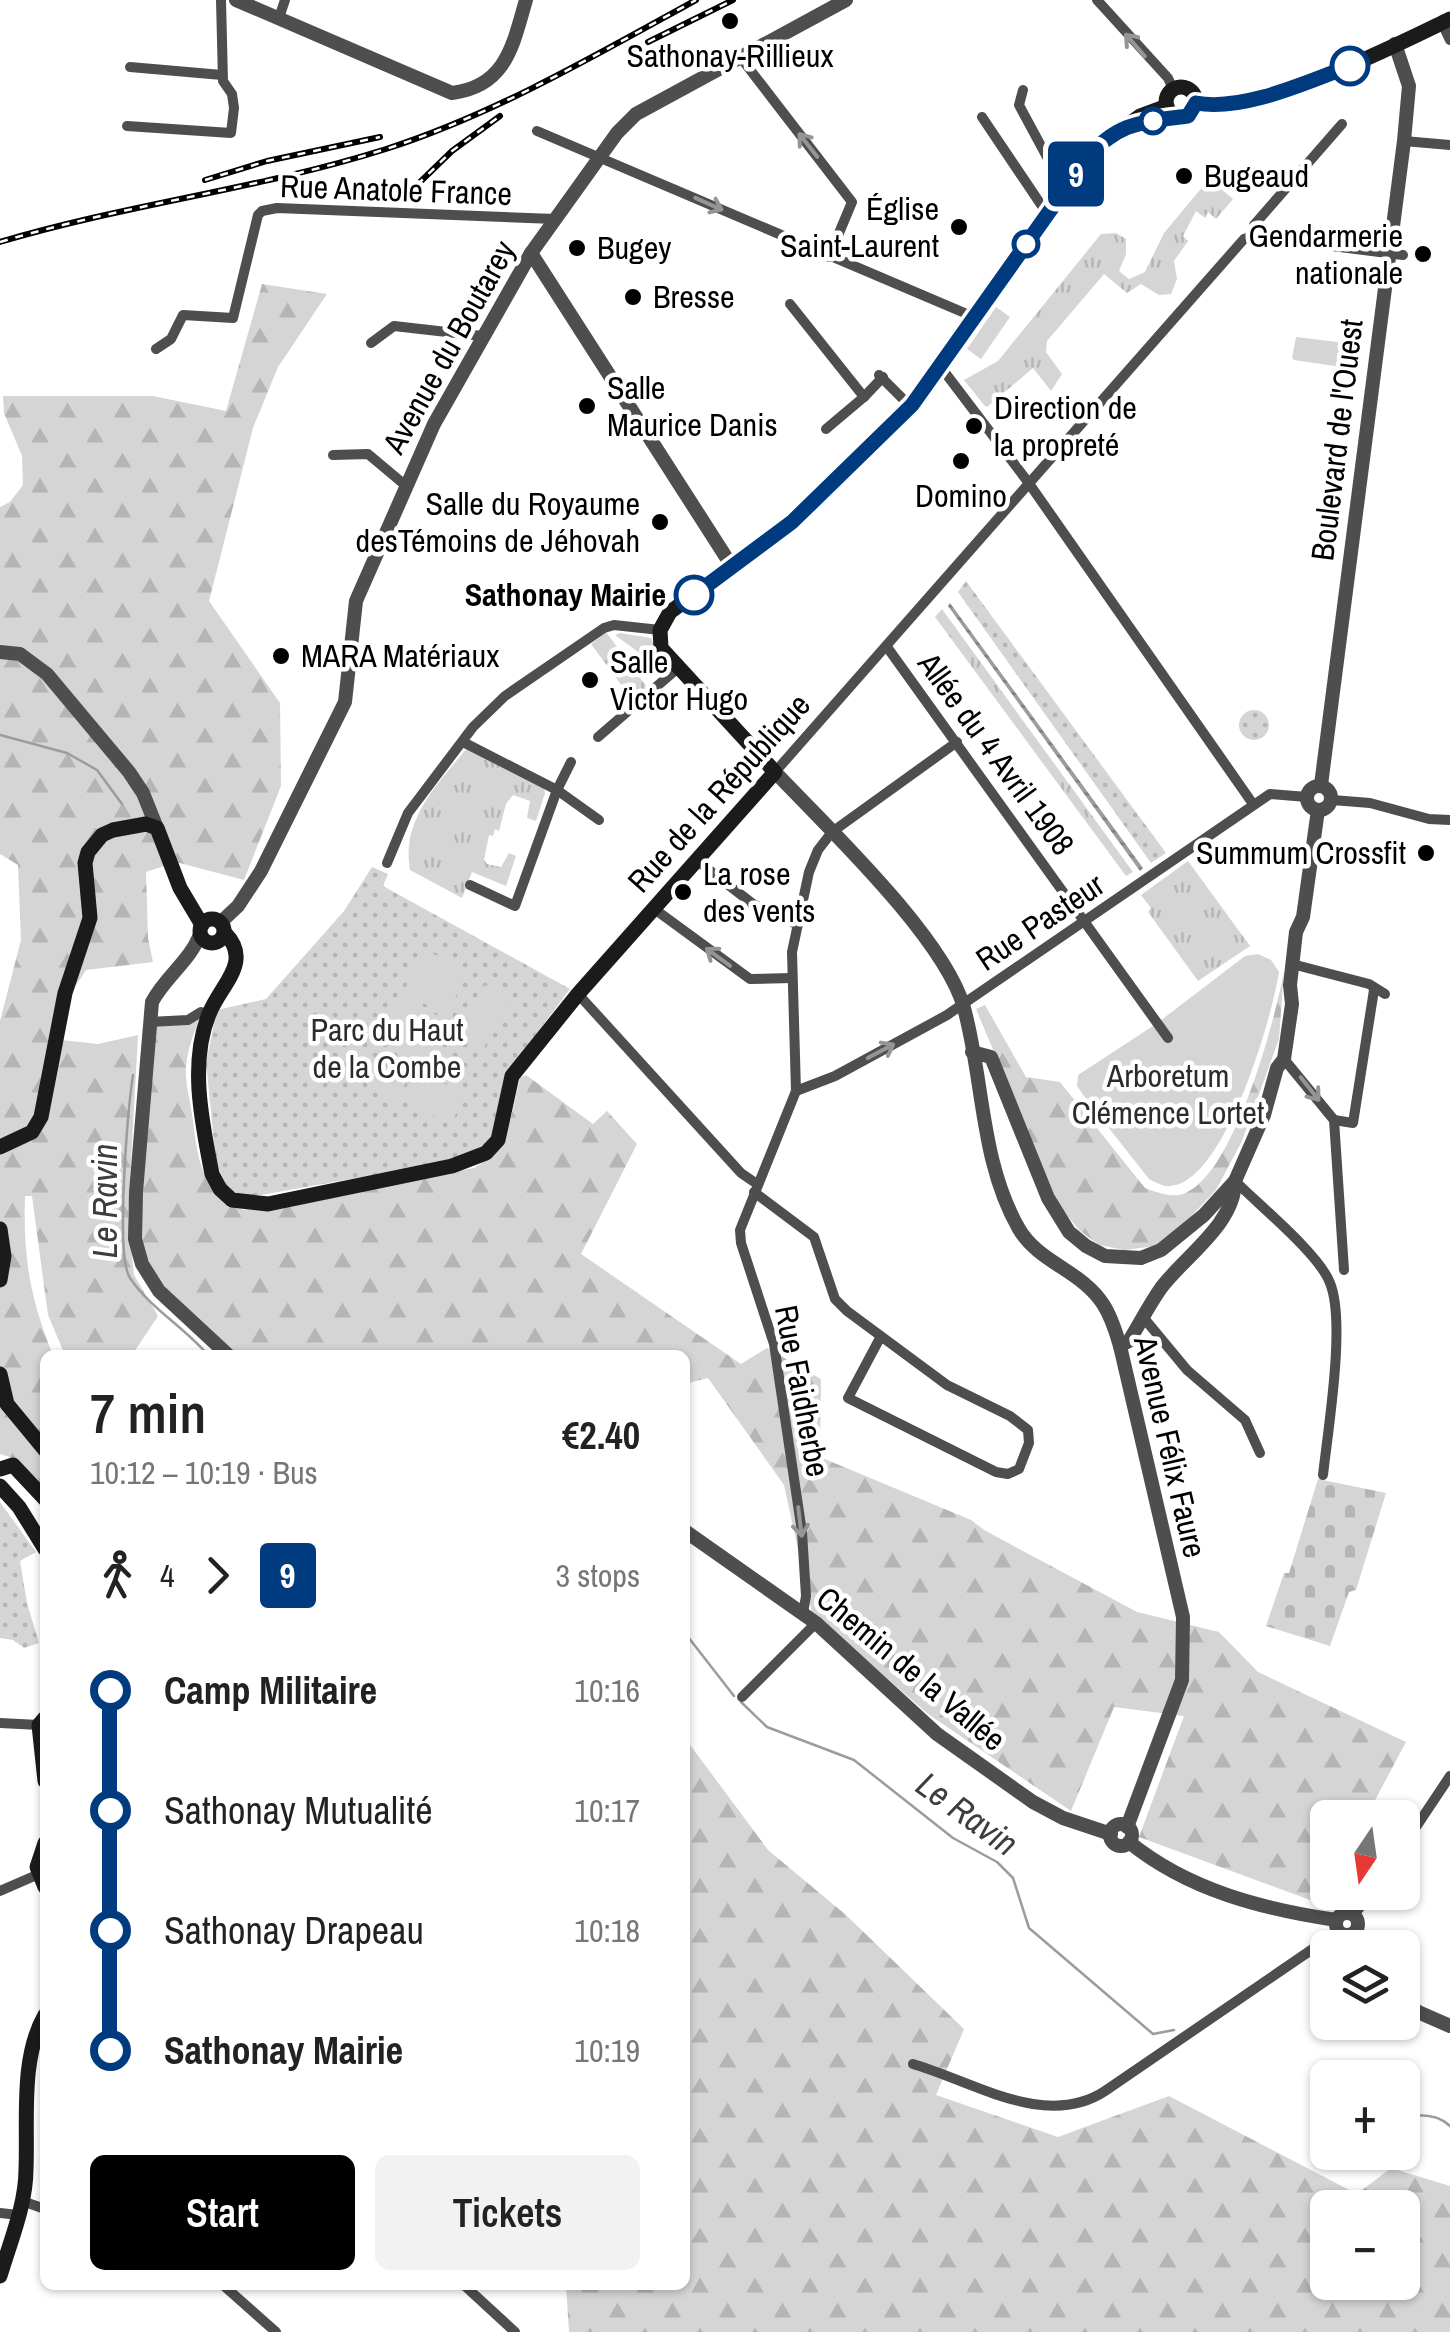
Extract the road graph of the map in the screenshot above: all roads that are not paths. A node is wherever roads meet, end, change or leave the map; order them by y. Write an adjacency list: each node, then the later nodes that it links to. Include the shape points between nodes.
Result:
1 (221, 0): 13 (street)
2 (236, 0): 7 (street)
3 (285, 0): 7 (street)
4 (526, 0): 7 (street, via 506,64 452,92)
5 (846, 0): 11 (street, Avenue du Boutarey)
6 (1096, 0): 14 (street, one-way to 6)
7 (279, 18)
8 (1446, 21): 9 (street); 10 (main road)
9 (1450, 40)
10 (1395, 44): 16 (main road, via 1302,84 1219,105); 22 (street, Boulevard de l'Ouest, via 1410,86)
11 (741, 58): 24 (street, Avenue du Boutarey, via 636,114); 31 (street, one-way to 11, via 852,202)
12 (130, 68): 13 (street)
13 (222, 75): 20 (street, via 232,94 231,133)
14 (1172, 89): 16 (main road, via 1187,88); 17 (main road)
15 (1022, 90): 25 (street, via 1019,105)
16 (1196, 103): 17 (main road, via 1183,117)
17 (1166, 106): 25 (main road, via 1104,140)
18 (982, 117): 26 (street)
19 (1342, 124): 28 (street, Rue de la République, via 1254,225)
20 (126, 126)
21 (537, 131): 24 (street)
22 (1404, 141): 23 (street); 30 (street, Boulevard de l'Ouest)
23 (1450, 145)
24 (600, 156): 27 (street, Avenue du Boutarey); 31 (street, one-way to 31)
25 (1069, 185): 26 (main road)
26 (1048, 215): 33 (main road)
27 (555, 219): 29 (street, Avenue du Boutarey); 36 (street, Rue Anatole France, via 262,211 234,318 184,315)
28 (1253, 236): 30 (street); 42 (street, Rue de la République, via 1244,238)
29 (531, 253): 34 (street, Avenue du Boutarey); 44 (street)
30 (1396, 254): 54 (street, Boulevard de l'Ouest)
31 (828, 258): 33 (street)
32 (790, 304): 38 (street)
33 (974, 317): 37 (main road)
34 (482, 336): 35 (street, via 394,326); 43 (street, Avenue du Boutarey)
35 (372, 343)
36 (156, 350)
37 (940, 366): 39 (main road); 42 (street)
38 (864, 398): 39 (street, via 881,376); 40 (street)
39 (910, 406): 44 (main road, via 792,522)
40 (826, 430)
41 (332, 456): 43 (street, via 368,454)
42 (1028, 482): 46 (street, Rue de la République); 58 (street)
43 (405, 486): 70 (street, Avenue du Boutarey, via 356,600 345,702 261,871)
44 (733, 568): 45 (main road, via 670,612)
45 (660, 630): 48 (main road, Avenue Félix Faure, via 661,648); 50 (street, via 604,628 505,696)
46 (886, 647): 51 (street, Allée du 4 Avril 1908); 53 (street, Rue de la République)
47 (0, 652): 62 (street, via 20,654 47,674 129,772)
48 (678, 668): 49 (street); 53 (main road, Avenue Félix Faure)
49 (598, 737)
50 (463, 742): 55 (street); 65 (street, via 408,813)
51 (957, 742): 63 (street); 68 (street, Allée du 4 Avril 1908)
52 (571, 762): 55 (street)
53 (774, 772): 63 (street, Avenue Félix Faure); 64 (main road, Rue de la République)
54 (1321, 785): 56 (street); 57 (street)
55 (557, 790): 60 (street); 66 (street, via 515,906)
56 (1307, 797): 58 (street, Rue Pasteur, via 1270,794); 59 (street)
57 (1332, 800): 59 (street); 61 (street)
58 (1253, 804): 68 (street, Rue Pasteur)
59 (1318, 810): 71 (street)
60 (600, 820)
61 (1450, 820)
62 (157, 828): 70 (main road, via 188,901); 82 (main road, via 112,830 88,852 90,918 65,992 41,1117 32,1132)
63 (832, 832): 69 (street, via 808,872); 74 (street, Avenue Félix Faure, via 904,910)
64 (696, 860): 67 (main road, Rue de la République); 69 (street, via 753,904)
65 (387, 863)
66 (470, 884)
67 (654, 908): 72 (street, one-way to 67, via 750,979); 73 (main road, Rue de la République)
68 (1087, 921): 74 (street, Rue Pasteur); 77 (street, Allée du 4 Avril 1908)
69 (796, 924): 72 (street)
70 (214, 931): 75 (main road, Rue de la République, via 233,957); 76 (street, Avenue du Boutarey, via 152,1002)
71 (1292, 964): 79 (street); 81 (street, via 1380,992 1353,1124)
72 (792, 978): 80 (street)
73 (578, 994): 75 (main road, Rue de la République, via 512,1076 498,1140 486,1153 268,1204 232,1200 212,1174 198,1066); 84 (street)
74 (963, 1004): 78 (street, Avenue Félix Faure); 80 (street, Rue Pasteur, one-way to 74)
75 (209, 1014): 76 (street)
76 (149, 1026): 91 (street, via 135,1239 158,1291)
77 (1168, 1038)
78 (972, 1052): 83 (street, via 990,1056 1048,1198 1069,1232 1105,1256 1141,1258 1161,1250); 90 (street, Avenue Félix Faure, via 996,1171 1020,1230 1103,1304)
79 (1284, 1058): 81 (street, one-way to 81); 83 (street)
80 (796, 1091): 84 (street, Rue Faidherbe)
81 (1334, 1120): 86 (street)
82 (0, 1147)
83 (1230, 1186): 88 (street, via 1228,1209); 96 (street, via 1330,1280 1338,1314)
84 (755, 1188): 89 (street, via 814,1237 835,1299); 101 (street, Rue Faidherbe, one-way to 101, via 740,1243 774,1344)
85 (0, 1229): 87 (main road)
86 (1344, 1270)
87 (0, 1280)
88 (1142, 1317): 90 (street); 94 (street, via 1187,1370 1246,1420)
89 (881, 1336): 89 (street, via 947,1385 1028,1430 1030,1443 1018,1469 996,1472 848,1398)
90 (1120, 1346): 107 (street, Avenue Félix Faure, via 1183,1617 1182,1680)
91 (223, 1350)
92 (0, 1374): 93 (main road, via 7,1404)
93 (40, 1444)
94 (1260, 1453)
95 (0, 1468): 98 (main road, via 13,1465)
96 (1323, 1475)
97 (0, 1486): 100 (main road)
98 (40, 1493)
99 (690, 1534): 101 (street, Chemin de la Vallée)
100 (40, 1541)
101 (810, 1618): 102 (street); 107 (street, Chemin de la Vallée, via 937,1734 1034,1802 1110,1834 1118,1846)
102 (742, 1697)
103 (40, 1722): 104 (street)
104 (0, 1723)
105 (1450, 1776): 106 (street)
106 (1420, 1821)
107 (1128, 1834): 112 (street, via 1176,1875)
108 (40, 1881): 109 (street)
109 (0, 1891)
110 (1358, 1910): 111 (street)
111 (1354, 1915): 112 (street, via 1344,1913)
112 (1342, 1928): 116 (street, via 1080,2103 1033,2104)
113 (1420, 2013): 114 (street)
114 (1450, 2026)
115 (40, 2027): 117 (main road, via 30,2071)
116 (913, 2064)
117 (20, 2208): 118 (street); 119 (street); 120 (main road)
118 (40, 2209)
119 (0, 2213)
120 (0, 2276)
121 (229, 2290): 123 (street)
122 (469, 2290): 124 (street)
123 (276, 2332)
124 (515, 2332)

